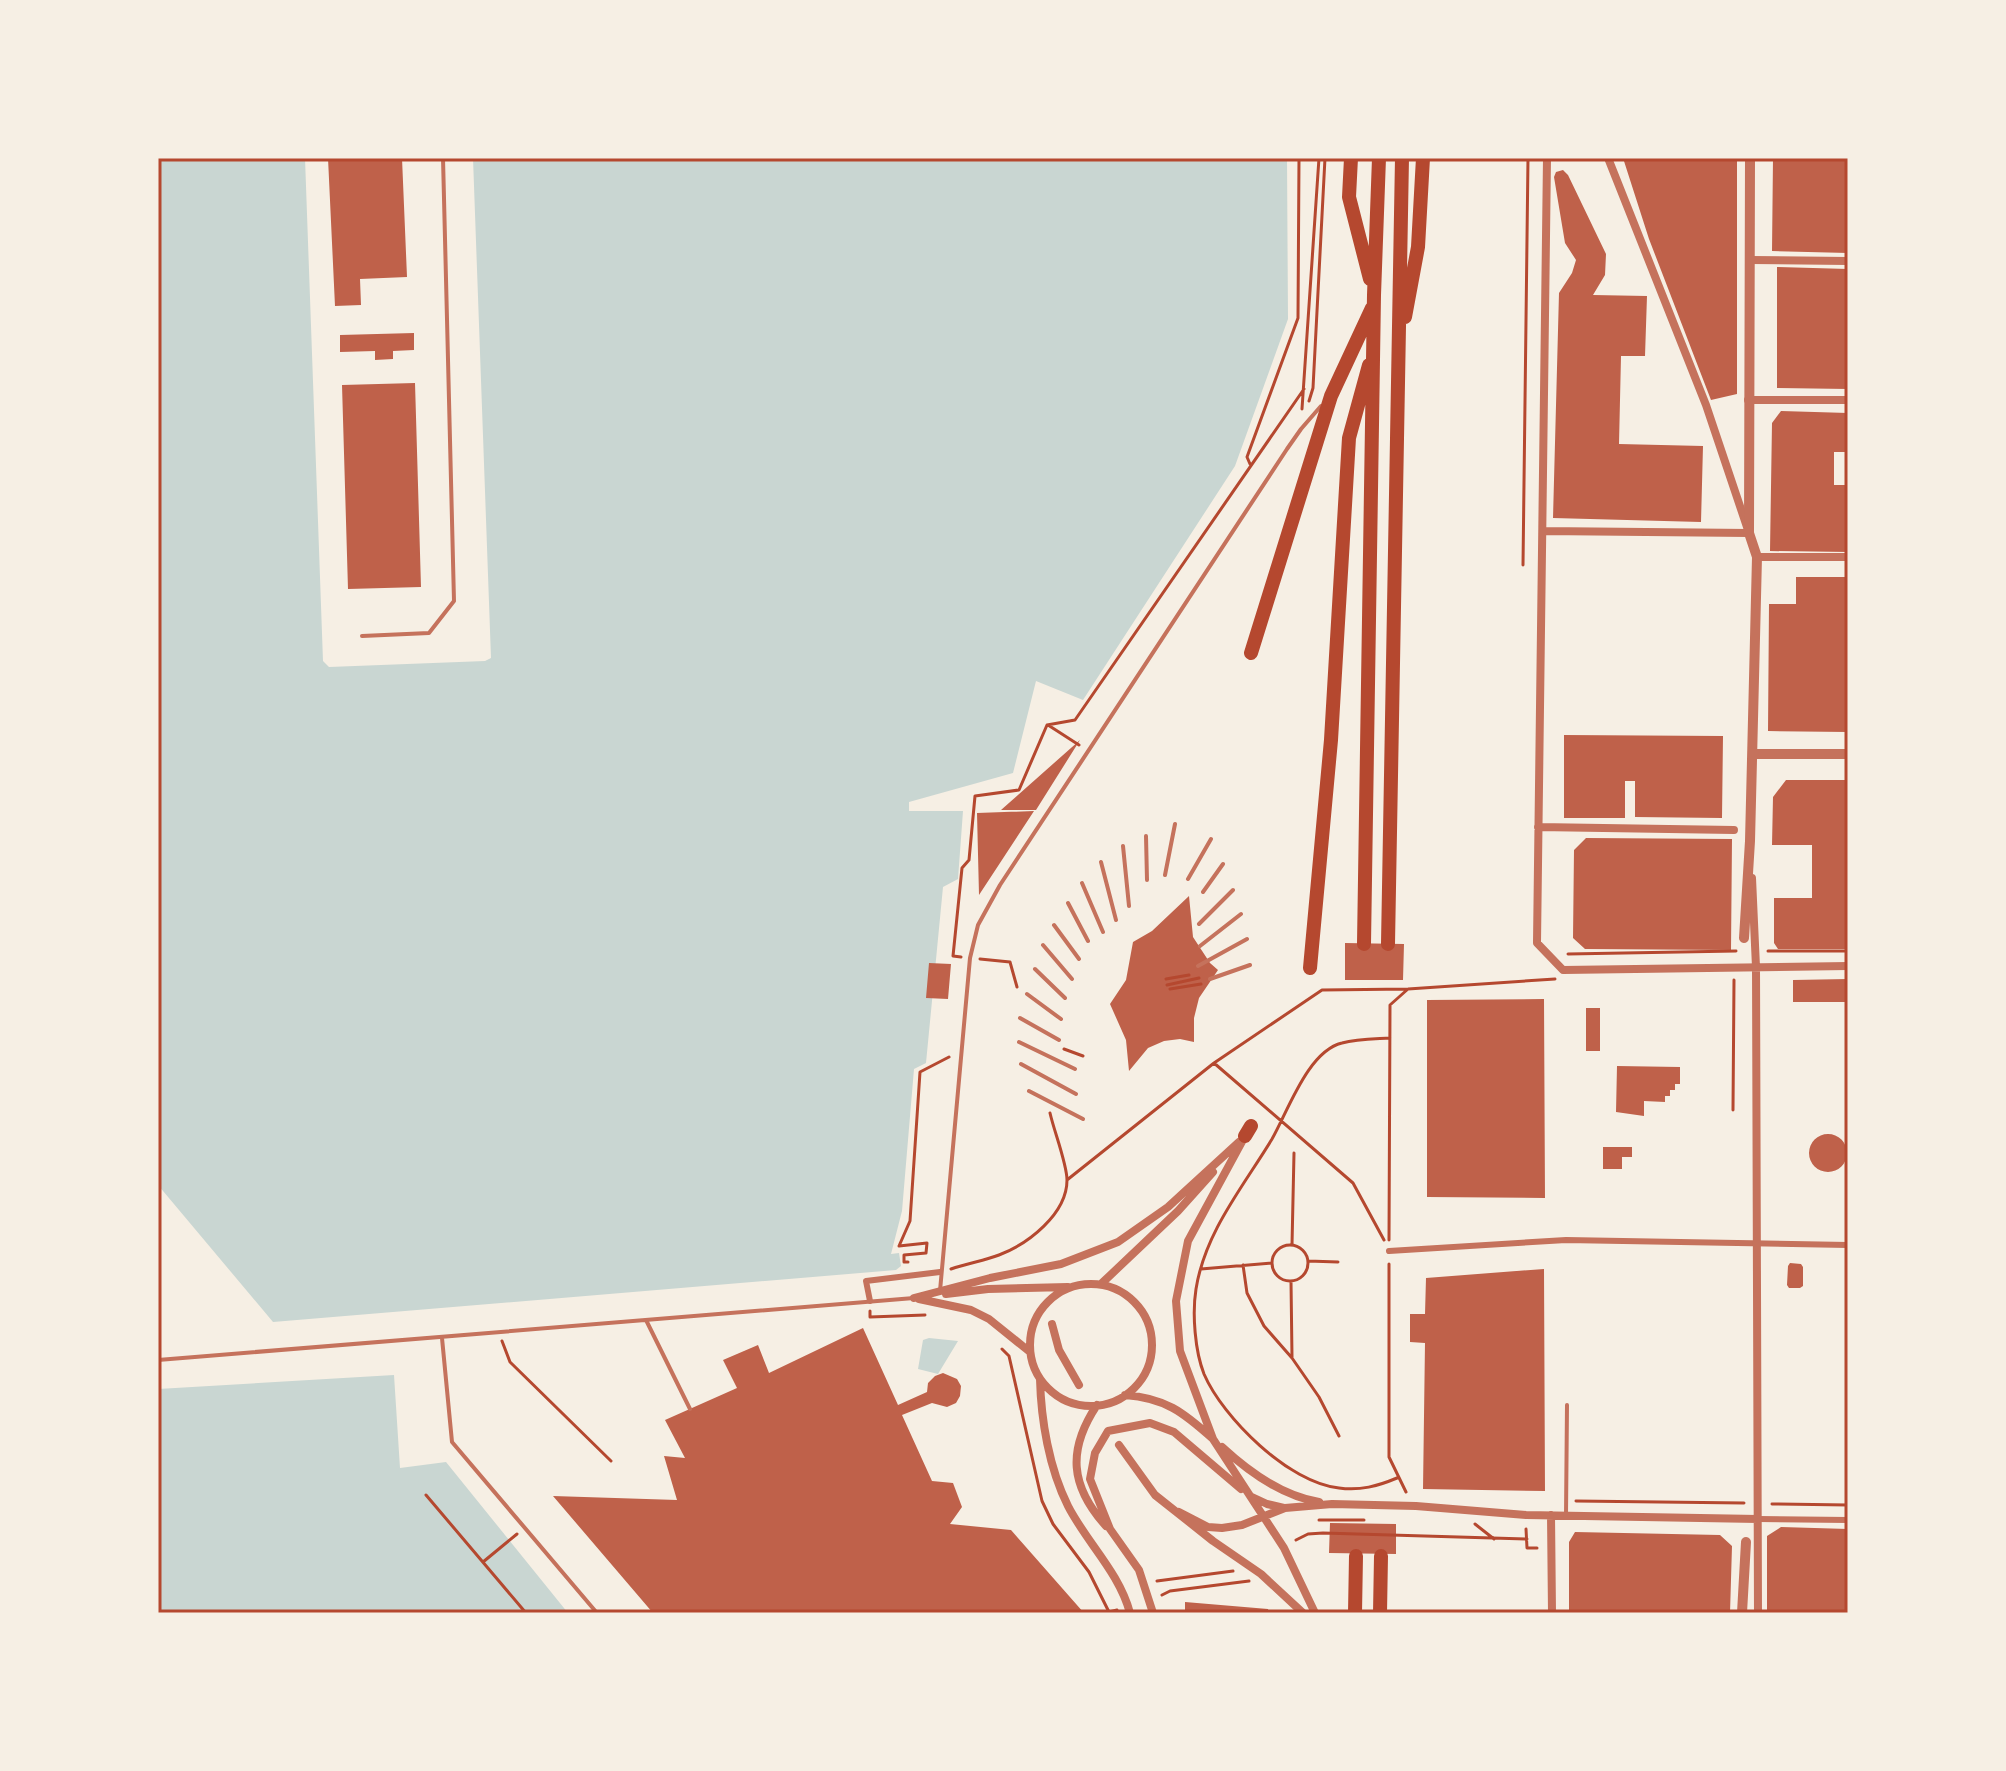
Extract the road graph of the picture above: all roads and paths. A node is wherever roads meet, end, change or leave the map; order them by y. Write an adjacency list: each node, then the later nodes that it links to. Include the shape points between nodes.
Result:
1 (443, 158): 29 (lane, via 454,601 429,633)
2 (1299, 158): 23 (path, via 1298,318 1247,457)
3 (1319, 158): 18 (path)
4 (1325, 158): 22 (path, via 1313,388)
5 (1351, 158): 15 (highway, via 1349,197)
6 (1379, 158): 15 (highway)
7 (1402, 158): 17 (highway)
8 (1423, 158): 17 (highway, via 1418,247)
9 (1528, 158): 28 (path)
10 (1547, 158): 24 (street)
11 (1608, 158): 25 (street, via 1706,405)
12 (1750, 158): 13 (street)
13 (1751, 260): 14 (street); 20 (street)
14 (1848, 261)
15 (1374, 299): 16 (highway); 19 (highway)
16 (1374, 345): 60 (highway); 73 (highway, via 1349,438 1331,740)
17 (1398, 357): 61 (highway)
18 (1304, 389): 22 (path); 23 (path)
19 (1331, 396): 22 (lane); 30 (highway)
20 (1748, 400): 21 (street); 25 (street)
21 (1848, 400)
22 (1301, 429): 32 (lane)
23 (1250, 464): 31 (path, via 1075,720)
24 (1543, 531): 25 (street); 36 (street)
25 (1749, 533): 26 (street)
26 (1757, 557): 27 (street); 33 (street)
27 (1848, 557)
28 (1523, 565)
29 (362, 636)
30 (1251, 653)
31 (1047, 725): 32 (path); 67 (path, via 1019,790 975,796 953,956)
32 (1088, 752): 67 (lane, via 1000,885 978,925)
33 (1753, 754): 34 (street); 39 (street)
34 (1848, 754)
35 (1175, 824): 44 (lane)
36 (1538, 827): 37 (street); 66 (street, via 1537,943)
37 (1734, 830): 39 (street)
38 (1146, 836): 46 (lane)
39 (1750, 836): 57 (street); 64 (street)
40 (1211, 839): 45 (lane)
41 (1123, 846): 51 (lane)
42 (1101, 862): 53 (lane)
43 (1223, 864): 49 (lane)
44 (1165, 875)
45 (1188, 879)
46 (1147, 880)
47 (1082, 883): 56 (lane)
48 (1233, 890): 54 (lane)
49 (1203, 892)
50 (1068, 903): 59 (lane)
51 (1129, 906)
52 (1241, 914): 63 (lane)
53 (1116, 920)
54 (1199, 924)
55 (1054, 925): 68 (lane)
56 (1103, 932)
57 (1744, 938)
58 (1247, 939): 70 (lane)
59 (1088, 941)
60 (1364, 944)
61 (1388, 944)
62 (1043, 945): 77 (lane)
63 (1200, 946)
64 (1755, 951): 65 (path); 66 (path); 72 (street)
65 (1848, 951)
66 (1545, 952): 74 (street, via 1563,970)
67 (970, 958): 103 (lane)
68 (1079, 959)
69 (1250, 965): 76 (lane)
70 (1198, 966)
71 (1848, 966): 72 (street)
72 (1756, 967): 74 (street); 97 (street)
73 (1310, 968)
74 (1734, 968): 92 (path)
75 (1035, 969): 80 (lane)
76 (1209, 977): 76 (path, via 1168,984)
77 (1072, 979)
78 (1564, 979): 87 (path, via 1322,990)
79 (1027, 994): 82 (lane)
80 (1065, 998)
81 (1020, 1018): 84 (lane)
82 (1061, 1019)
83 (1390, 1038): 94 (path, via 1329,1048 1304,1076)
84 (1059, 1040)
85 (1019, 1042): 89 (lane)
86 (947, 1057): 103 (path, via 920,1072 910,1221 899,1246 927,1243 926,1253 904,1255 904,1262)
87 (1214, 1063): 94 (path); 107 (path, via 1067,1180 1044,1227 1001,1255)
88 (1021, 1064): 91 (lane)
89 (1075, 1069)
90 (1029, 1091): 93 (lane)
91 (1076, 1094)
92 (1733, 1110)
93 (1083, 1119)
94 (1281, 1121): 100 (path, via 1353,1183); 106 (path, via 1212,1238)
95 (1248, 1131): 109 (street, via 1178,1211); 111 (street, via 1168,1207 1118,1242 1061,1264); 128 (street, via 1188,1241 1176,1301 1180,1351)
96 (1294, 1153): 98 (path)
97 (1758, 1242): 99 (street); 100 (street, via 1566,1240); 135 (street)
98 (1292, 1245): 101 (path); 104 (path, via 1276,1252)
99 (1848, 1245)
100 (1389, 1251)
101 (1308, 1261): 102 (path); 108 (path, via 1306,1272)
102 (1338, 1262)
103 (941, 1263): 107 (lane)
104 (1272, 1263): 105 (path); 108 (path, via 1275,1274)
105 (1243, 1265): 106 (path); 119 (path, via 1247,1293 1264,1326)
106 (1201, 1269): 131 (path, via 1195,1294 1197,1339 1204,1373 1231,1417 1290,1469 1337,1488 1372,1488)
107 (940, 1272): 111 (lane); 113 (street, via 866,1281)
108 (1291, 1281): 119 (path)
109 (1101, 1284): 110 (street); 123 (street, via 1134,1300 1151,1332 1148,1367)
110 (1068, 1287): 112 (street); 118 (street, via 1038,1313)
111 (940, 1291): 112 (street)
112 (914, 1298): 113 (lane); 118 (street, via 971,1310)
113 (870, 1301): 114 (lane)
114 (646, 1320): 116 (lane); 126 (lane)
115 (1052, 1324): 122 (street, via 1059,1350)
116 (498, 1332): 117 (lane); 130 (path, via 510,1362)
117 (442, 1338): 120 (lane); 146 (lane, via 452,1442)
118 (1030, 1352): 121 (street)
119 (1292, 1358): 127 (path)
120 (158, 1360)
121 (1040, 1378): 124 (street, via 1065,1400); 155 (street, via 1041,1409 1067,1505 1112,1571)
122 (1079, 1385)
123 (1125, 1395): 124 (street); 128 (street, via 1148,1397 1182,1411)
124 (1097, 1405): 147 (street, via 1079,1438 1079,1483 1088,1505)
125 (1567, 1405): 134 (lane)
126 (690, 1409)
127 (1339, 1436)
128 (1213, 1439): 133 (street); 136 (street, via 1241,1465 1296,1498)
129 (1119, 1445): 139 (street, via 1155,1495)
130 (611, 1461)
131 (1397, 1478)
132 (426, 1495): 152 (path)
133 (1250, 1496): 138 (street); 140 (street); 147 (street, via 1174,1432 1150,1423 1122,1427 1108,1431 1095,1453 1090,1479)
134 (1567, 1500): 135 (path); 143 (lane)
135 (1759, 1503): 137 (path); 144 (street)
136 (1332, 1504): 138 (street); 141 (street)
137 (1848, 1505)
138 (1285, 1508): 140 (street)
139 (1179, 1512): 140 (street, via 1222,1528); 157 (street)
140 (1263, 1515): 158 (street)
141 (1526, 1515): 142 (street); 149 (path, via 1527,1548)
142 (1551, 1515): 143 (street); 149 (street)
143 (1566, 1515): 144 (street)
144 (1758, 1519): 145 (street); 163 (street)
145 (1848, 1520)
146 (525, 1527): 152 (path); 154 (lane)
147 (1110, 1529): 156 (street, via 1139,1570)
148 (1746, 1542): 162 (street)
149 (1553, 1548): 161 (street)
150 (1356, 1556): 159 (highway)
151 (1381, 1556): 160 (highway)
152 (483, 1562): 153 (path)
153 (526, 1613)
154 (597, 1613)
155 (1130, 1613)
156 (1153, 1613)
157 (1303, 1613)
158 (1315, 1613)
159 (1355, 1613)
160 (1380, 1613)
161 (1552, 1613)
162 (1742, 1613)
163 (1758, 1613)

